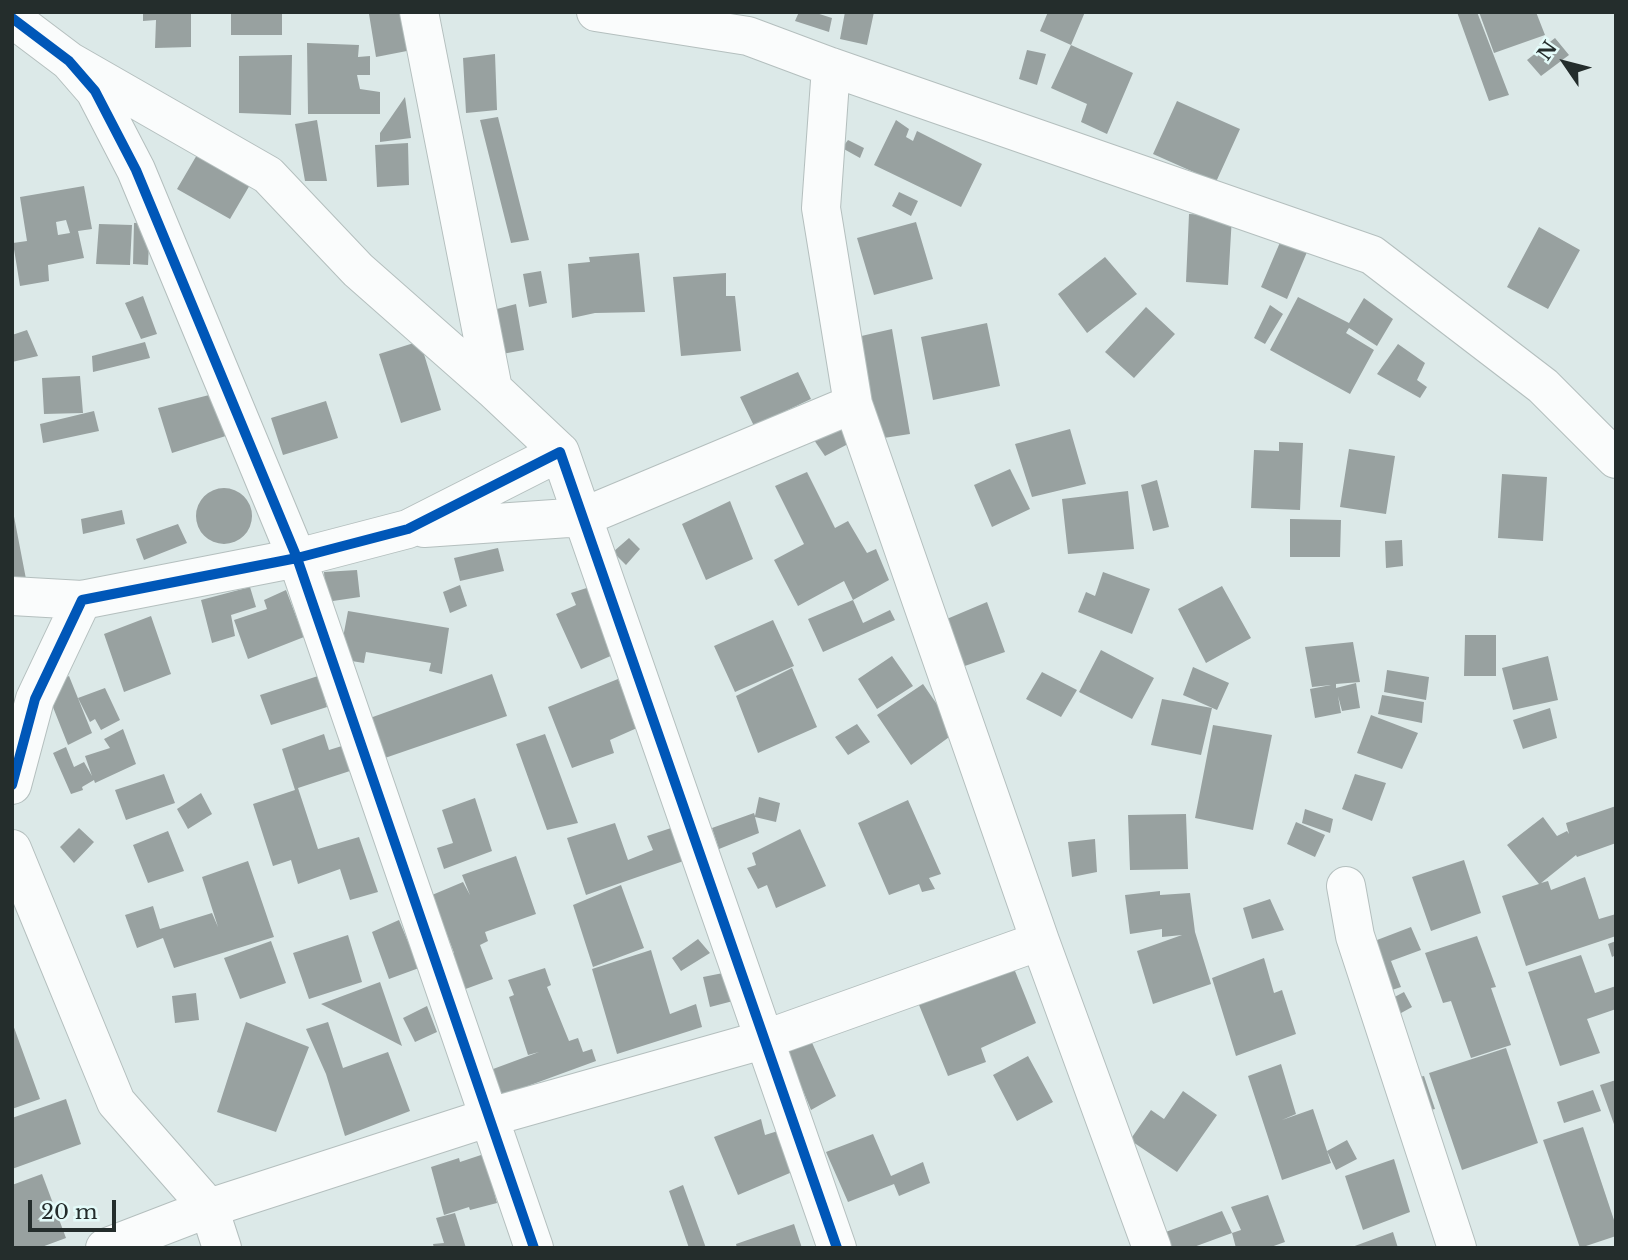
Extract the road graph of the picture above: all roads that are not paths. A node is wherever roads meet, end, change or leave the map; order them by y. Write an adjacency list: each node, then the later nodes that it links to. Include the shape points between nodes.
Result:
1 (419, 12): 6 (street)
2 (596, 12): 5 (street, via 748,36)
3 (12, 18): 4 (street)
4 (69, 61): 6 (street, via 268,175 358,271); 12 (street, via 95,91 136,170)
5 (831, 67): 7 (street, via 821,208); 9 (street, via 1372,255 1543,386)
6 (493, 389): 8 (street)
7 (853, 404): 10 (street); 18 (street)
8 (560, 452): 10 (street); 11 (street)
9 (1616, 459)
10 (583, 517): 11 (street); 19 (street)
11 (408, 529): 12 (street)
12 (297, 558): 14 (street); 20 (street)
13 (12, 596): 14 (street)
14 (82, 600): 15 (street, via 35,699)
15 (12, 785)
16 (12, 849): 21 (street, via 116,1102)
17 (1346, 886): 27 (street, via 1355,936)
18 (1040, 941): 19 (street); 26 (street)
19 (766, 1039): 20 (street); 25 (street)
20 (490, 1117): 21 (street); 24 (street)
21 (209, 1208): 22 (street); 23 (street)
22 (105, 1248)
23 (222, 1248)
24 (534, 1248)
25 (837, 1248)
26 (1152, 1248)
27 (1457, 1248)

